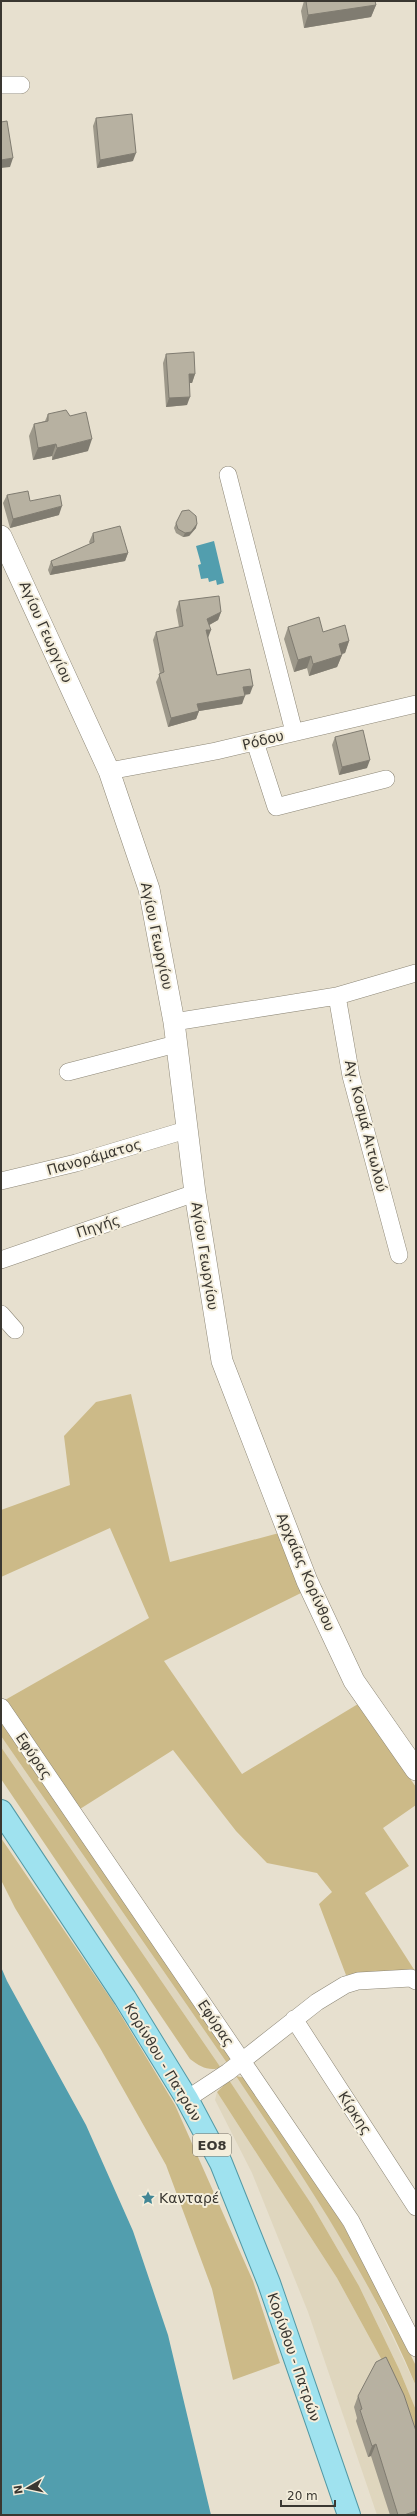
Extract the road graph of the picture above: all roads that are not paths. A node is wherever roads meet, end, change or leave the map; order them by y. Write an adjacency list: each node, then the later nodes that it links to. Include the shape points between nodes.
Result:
1 (1, 85): 2 (street)
2 (21, 85)
3 (228, 475): 6 (street)
4 (1, 536): 8 (street, Αγίου Γεωργίου)
5 (416, 704): 6 (street, Ρόδου)
6 (294, 732): 7 (street, Ρόδου)
7 (255, 742): 8 (street, Ρόδου); 9 (street, via 276,807)
8 (109, 771): 12 (street, Αγίου Γεωργίου, via 149,889)
9 (386, 779)
10 (416, 973): 11 (street)
11 (337, 996): 12 (street); 18 (street, Αγ. Κοσμά Αιτωλού, via 351,1076)
12 (174, 1022): 13 (street, Αγίου Γεωργίου)
13 (176, 1044): 14 (street); 15 (street, Αγίου Γεωργίου)
14 (68, 1072)
15 (186, 1130): 16 (street, Πανοράματος, via 76,1164); 17 (street, Αγίου Γεωργίου)
16 (1, 1181)
17 (195, 1193): 19 (street, Πηγής); 22 (street, Αγίου Γεωργίου)
18 (399, 1256)
19 (1, 1260)
20 (1, 1314): 21 (street)
21 (15, 1330)
22 (222, 1361): 24 (street, Αρχαίας Κορίνθου, via 307,1581 357,1686)
23 (1, 1707): 28 (street, Εφύρας)
24 (416, 1770)
25 (1, 1811): 29 (main road, Κορίνθου - Πατρών / ΕΟ8, via 125,1998)
26 (416, 1981): 27 (street, via 411,1978 358,1981 345,1985)
27 (294, 2019): 28 (street); 30 (street, Κίρκης)
28 (242, 2061): 29 (street); 31 (street, Εφύρας, via 351,2221)
29 (187, 2099): 32 (main road, Κορίνθου - Πατρών / ΕΟ8, via 221,2162 247,2224)
30 (416, 2207)
31 (416, 2348)
32 (349, 2515)

